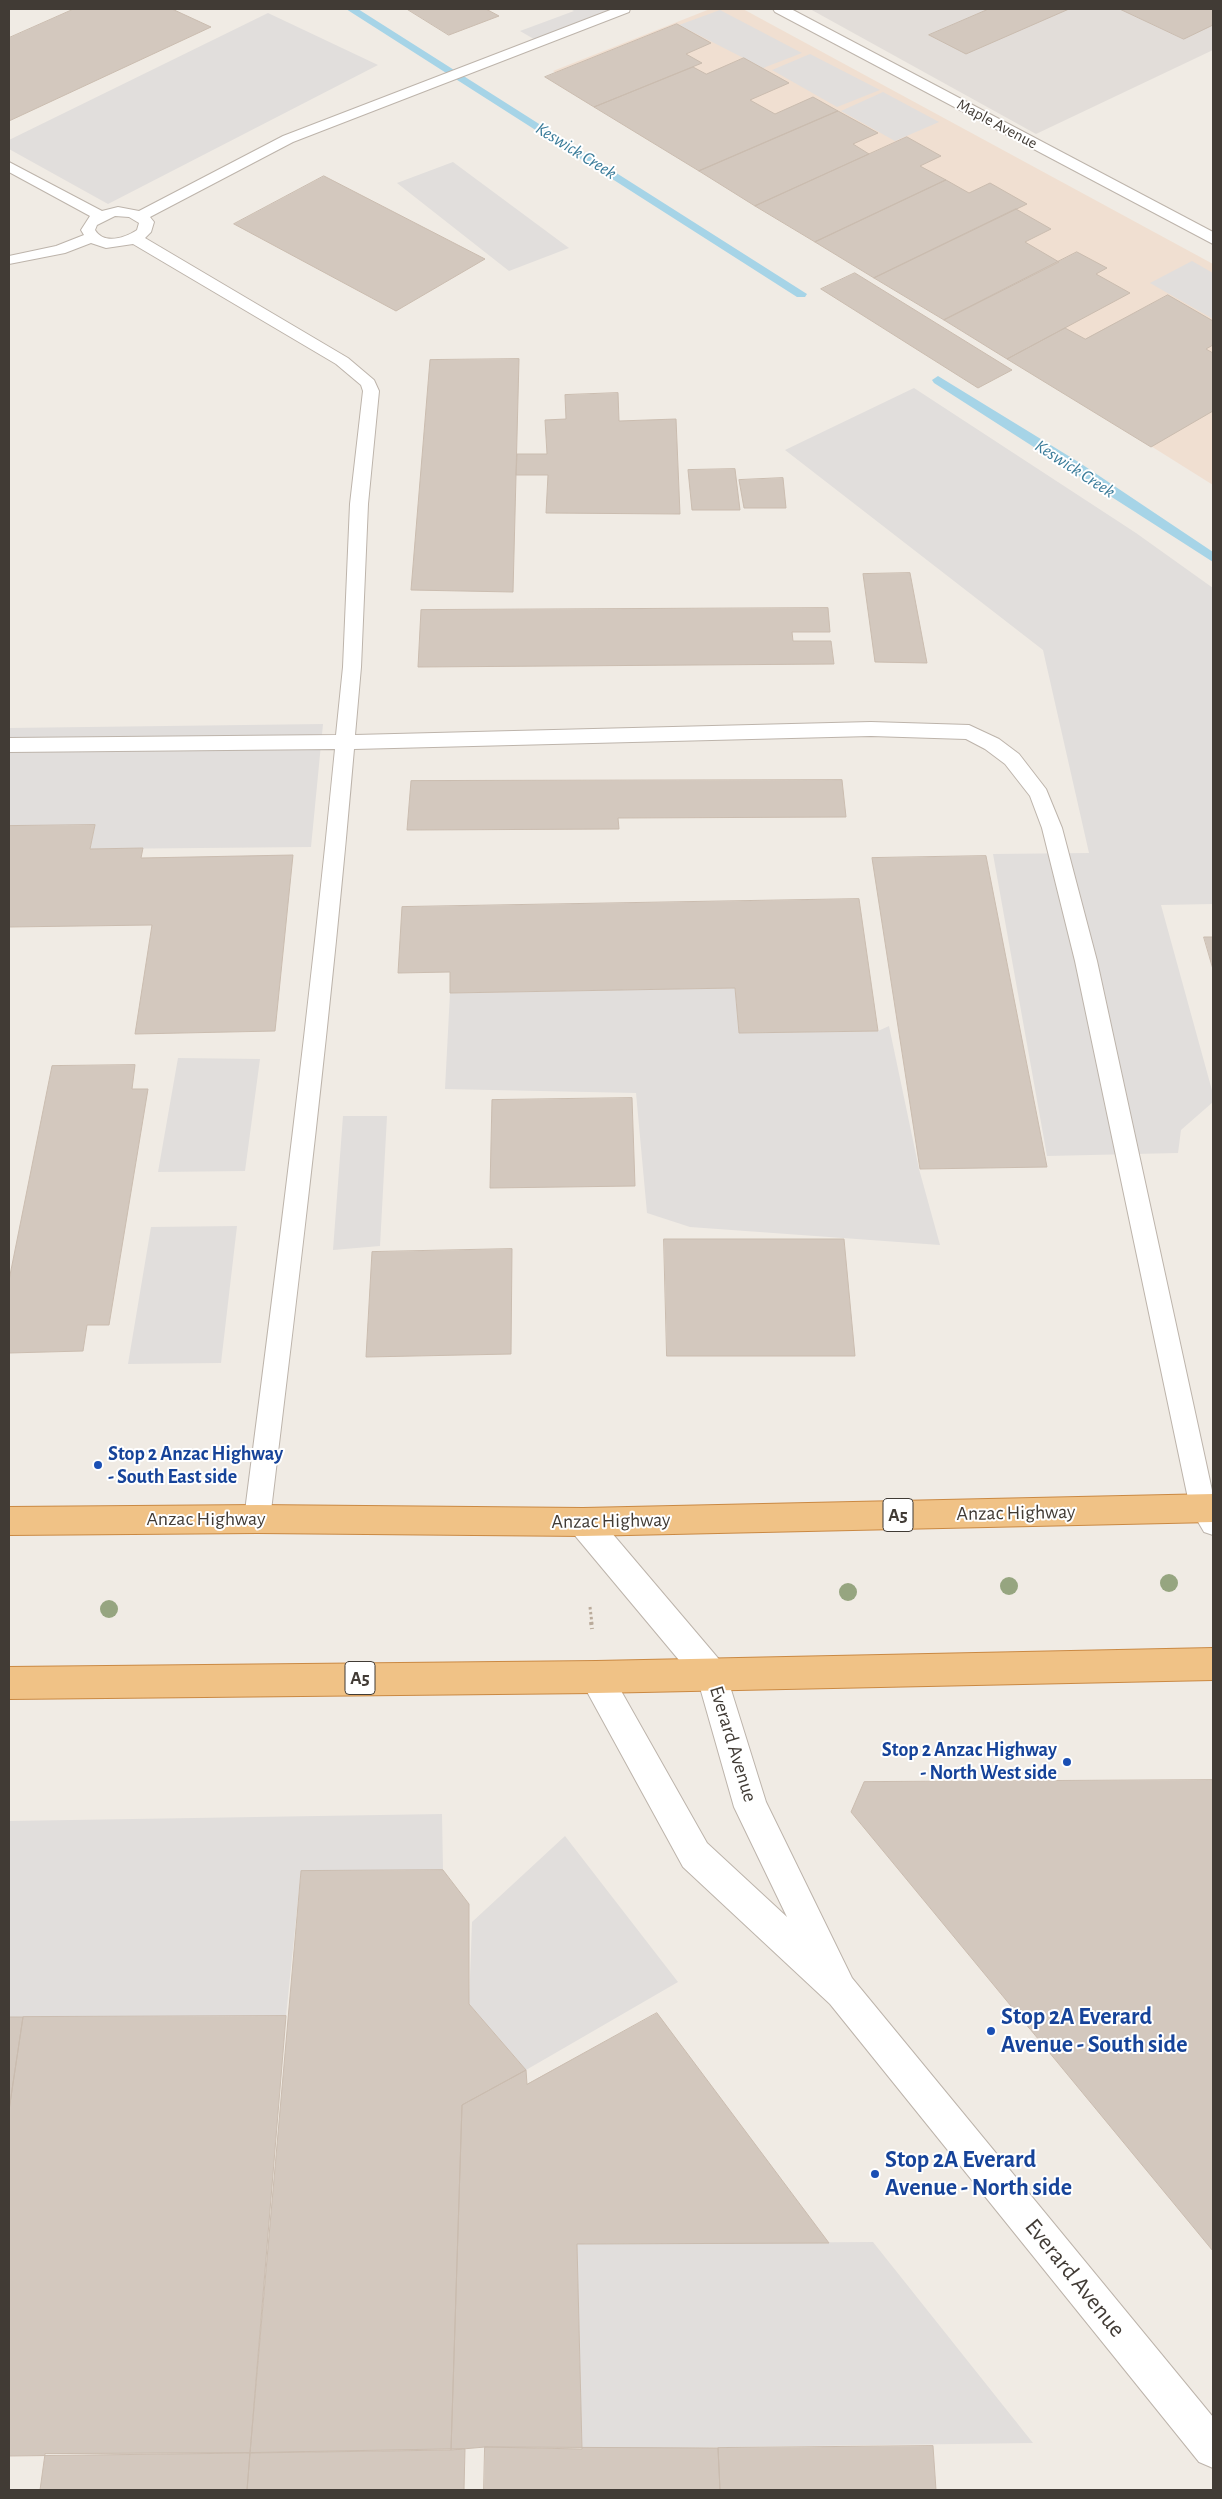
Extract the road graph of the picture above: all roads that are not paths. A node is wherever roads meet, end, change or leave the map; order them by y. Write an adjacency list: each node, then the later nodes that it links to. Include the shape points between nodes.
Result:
1 (624, 9): 5 (lane, via 283,142)
2 (780, 9): 8 (street, Maple Avenue)
3 (9, 166): 4 (lane)
4 (100, 216): 5 (lane, via 119,212); 6 (lane, via 88,228)
5 (140, 216): 7 (lane, via 147,227)
6 (92, 237): 7 (lane, via 106,243); 9 (lane, via 60,250)
7 (135, 239): 10 (lane, via 342,361 368,383 371,391 359,504)
8 (1213, 239)
9 (9, 260)
10 (346, 742): 11 (lane); 12 (lane, via 871,729 969,732 1012,759 1039,794 1052,828 1081,942); 13 (lane, via 308,1112)
11 (9, 745)
12 (1210, 1513): 15 (highway, Anzac Highway / A5)
13 (257, 1519): 14 (highway, Anzac Highway / A5); 15 (highway, Anzac Highway / A5)
14 (9, 1521)
15 (583, 1522): 17 (street, Everard Avenue)
16 (1213, 1664): 17 (highway, A5)
17 (712, 1675): 18 (highway, A5); 20 (street, Everard Avenue, via 751,1807)
18 (596, 1677): 19 (highway, A5); 20 (street, Everard Avenue, via 695,1855)
19 (9, 1683)
20 (842, 1992): 21 (street, Everard Avenue)
21 (1213, 2448)

